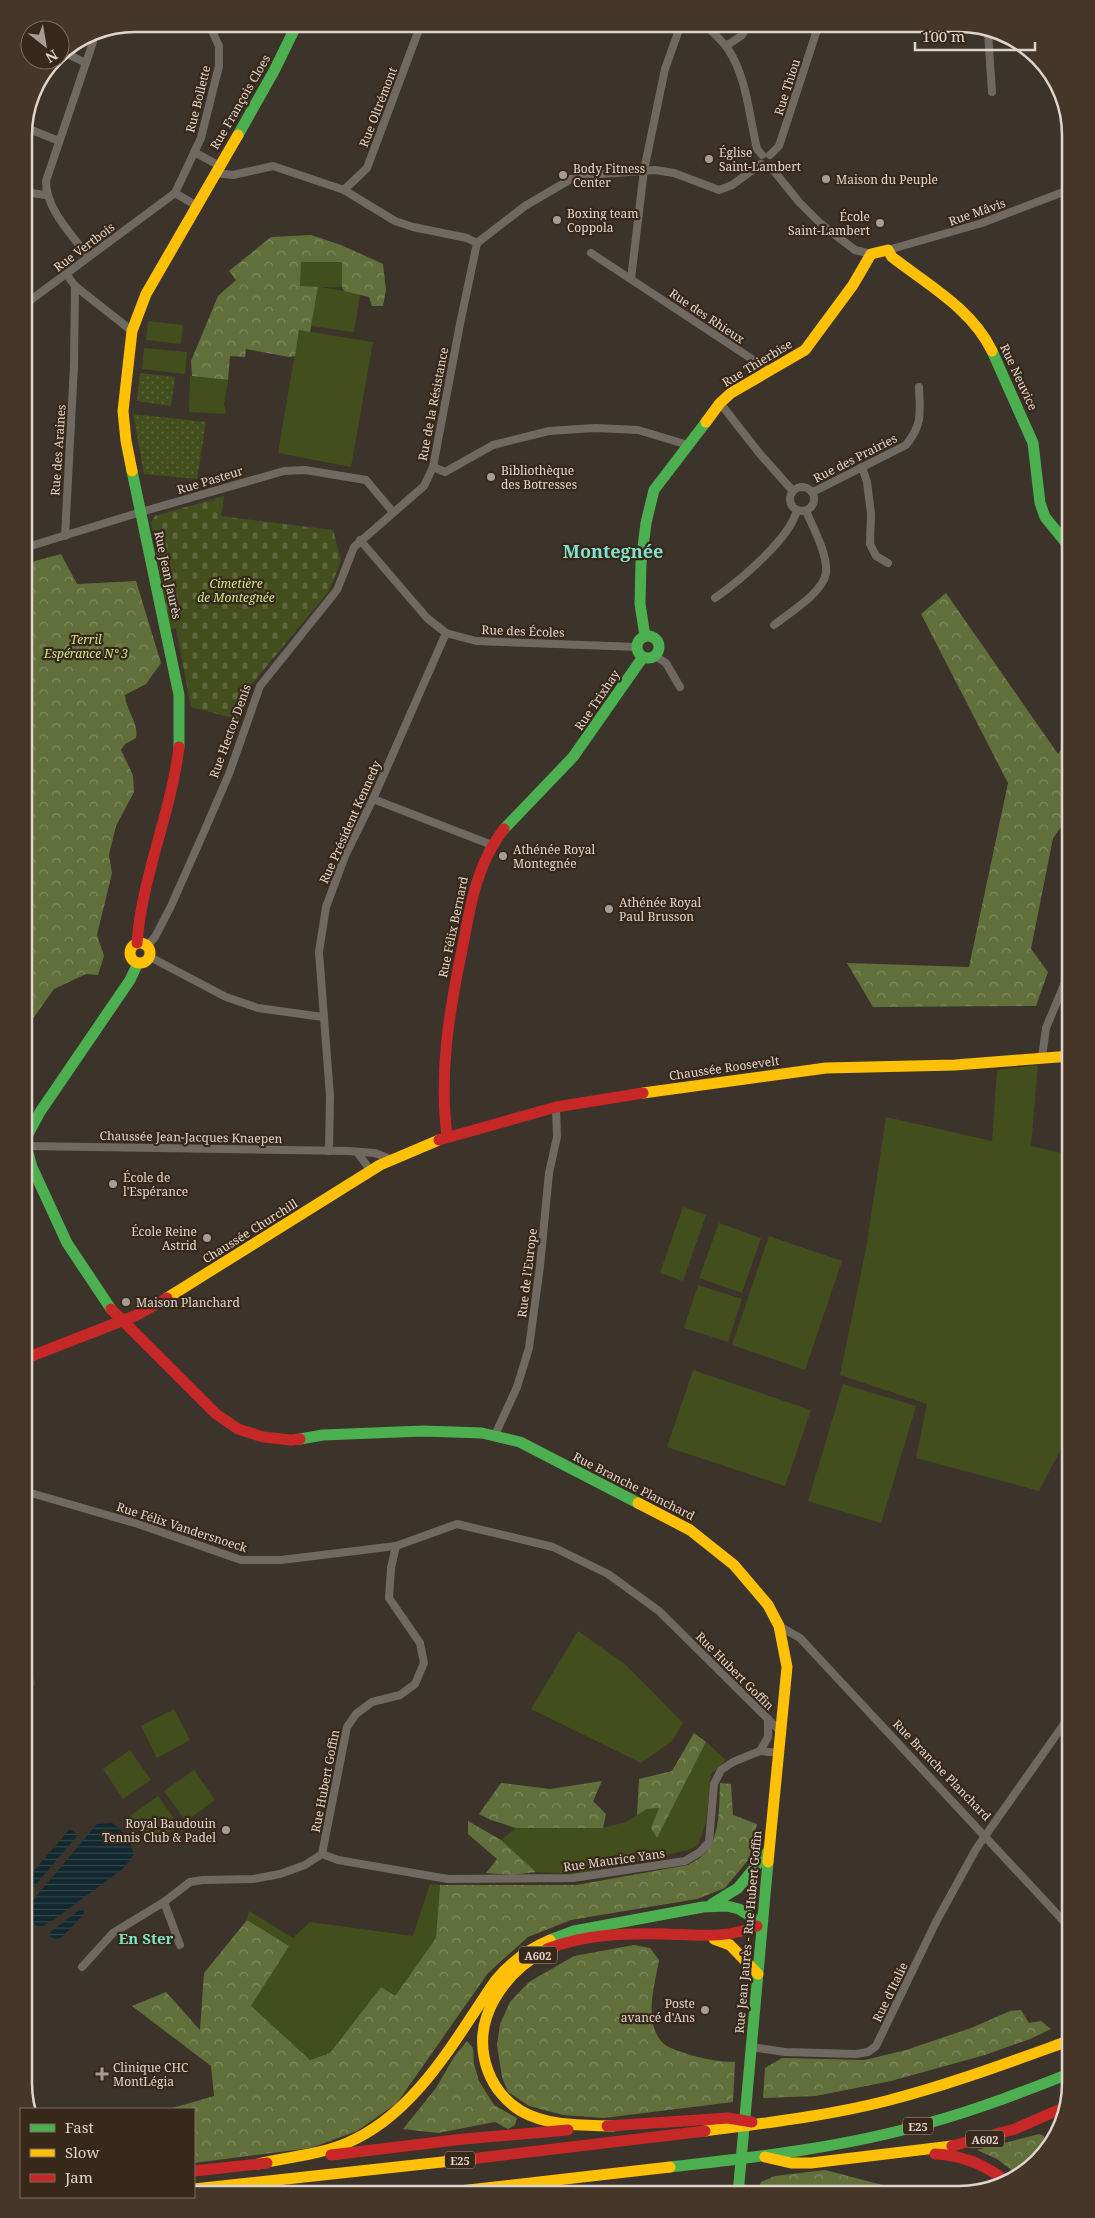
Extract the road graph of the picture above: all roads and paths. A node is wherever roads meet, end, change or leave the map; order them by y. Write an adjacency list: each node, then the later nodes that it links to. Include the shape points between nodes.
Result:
1 (213, 33): 16 (street, Rue Bollette, via 219,46 219,66 201,138)
2 (293, 33): 20 (main road, Rue François Cloes)
3 (418, 33): 22 (street, Rue Oltrémont, via 367,168)
4 (678, 33): 21 (street, via 665,69)
5 (713, 33): 10 (street)
6 (743, 33): 10 (street)
7 (817, 33): 17 (street, Rue Thiou, via 779,146)
8 (988, 37): 13 (street)
9 (93, 42): 12 (street)
10 (726, 46): 17 (street, via 744,88 757,148)
11 (71, 56): 12 (street)
12 (86, 63): 15 (street)
13 (992, 92)
14 (33, 131): 15 (street)
15 (59, 141): 25 (street, via 46,181)
16 (194, 152): 20 (street); 26 (street, Rue Bollette)
17 (766, 155): 18 (street, via 760,158); 19 (street, via 772,161)
18 (760, 164): 19 (street); 21 (street, via 719,190 674,173)
19 (770, 166): 31 (street, via 821,224 855,250)
20 (218, 169): 22 (street, via 233,175 273,166); 27 (main road, Rue François Cloes)
21 (644, 170): 28 (street, via 571,179 525,206); 34 (street)
22 (344, 190): 28 (street, via 396,221)
23 (1062, 192): 29 (street, Rue Mâvis, via 982,223)
24 (33, 193): 25 (street)
25 (46, 194): 32 (street)
26 (175, 194): 27 (street); 32 (street, Rue Vertbois)
27 (197, 206): 37 (main road, Rue Jean Jaurès, via 146,294)
28 (478, 243): 42 (street, Rue de la Résistance)
29 (888, 250): 31 (main road); 51 (main road, Rue Neuvice, via 892,258 967,314 985,337 1033,443 1040,503 1045,518)
30 (592, 253): 34 (street, Rue des Rhieux)
31 (870, 254): 38 (main road, Rue Thierbise, via 853,285 805,350)
32 (88, 257): 33 (street, Rue Vertbois)
33 (66, 275): 35 (street); 36 (street, Rue Vertbois)
34 (631, 279): 38 (street, Rue des Rhieux)
35 (74, 286): 37 (street); 50 (street, Rue des Araines, via 74,366)
36 (33, 299)
37 (132, 332): 48 (main road, Rue Jean Jaurès, via 124,411 126,441)
38 (770, 371): 40 (main road, Rue Thierbise)
39 (919, 387): 43 (street, Rue des Prairies, via 920,414 916,433 906,445)
40 (720, 403): 41 (main road, Rue Thierbise); 44 (street)
41 (688, 445): 42 (street, via 638,430 549,431 493,445 445,472); 58 (main road, via 654,490 650,504 640,576 640,618)
42 (433, 467): 49 (street, Rue de la Résistance, via 424,486)
43 (862, 467): 45 (street, Rue des Prairies); 54 (street, via 872,514 870,544 876,556)
44 (792, 490): 45 (street, via 799,486); 46 (street, via 789,497)
45 (813, 492): 47 (street, via 812,506)
46 (797, 510): 47 (street); 55 (street, via 795,520 777,541 741,579)
47 (806, 511): 56 (street, via 819,540 826,574 819,588)
48 (141, 512): 49 (street, Rue Pasteur, via 275,472 305,470 366,480); 50 (street, Rue Pasteur); 64 (main road, Rue Jean Jaurès, via 181,715 177,758 138,925)
49 (393, 512): 52 (street, Rue de la Résistance)
50 (65, 536): 53 (street, Rue Pasteur)
51 (1062, 538)
52 (360, 540): 57 (street, Rue des Écoles, via 427,618); 64 (street, Rue Hector Denis, via 352,550 337,590 260,686 229,774 203,834 171,906)
53 (33, 545)
54 (888, 563)
55 (715, 598)
56 (774, 625)
57 (446, 633): 59 (street, Rue des Écoles, via 476,641); 62 (street, Rue Président Kennedy)
58 (645, 636): 59 (main road, Rue Trixhay, via 640,640); 59 (main road, via 654,637 659,643 658,651)
59 (645, 653): 60 (street, via 666,663); 61 (main road, Rue Trixhay)
60 (680, 687)
61 (573, 757): 63 (main road, Rue Félix Bernard, via 510,820)
62 (373, 799): 63 (street); 67 (street, Rue Président Kennedy, via 345,856 326,907 319,952)
63 (492, 845): 72 (main road, Rue Félix Bernard, via 473,891 449,1018 443,1110)
64 (145, 949): 65 (main road, via 145,962); 65 (main road, via 133,946 130,952 132,959); 67 (street, via 226,997 258,1008)
65 (138, 963): 71 (main road, via 130,980)
66 (1062, 990): 69 (street, via 1046,1028)
67 (323, 1017): 74 (street, Rue Président Kennedy, via 330,1096)
68 (1062, 1057): 69 (main road, Chaussée Roosevelt)
69 (1042, 1058): 70 (main road, Chaussée Roosevelt, via 955,1065 826,1068)
70 (556, 1107): 72 (main road, Chaussée Roosevelt); 81 (street, Rue de l'Europe, via 557,1137 549,1173 528,1348 517,1387)
71 (32, 1125)
72 (447, 1136): 76 (main road, Chaussée Roosevelt)
73 (32, 1146): 74 (street, Chaussée Jean-Jacques Knaepen)
74 (329, 1151): 75 (street, Chaussée Jean-Jacques Knaepen)
75 (357, 1152): 76 (street, Chaussée Jean-Jacques Knaepen, via 375,1153); 78 (street)
76 (390, 1159): 78 (main road, Chaussée Churchill)
77 (32, 1168): 79 (main road, Rue Branche Planchard, via 66,1243)
78 (371, 1171): 79 (main road, Chaussée Churchill, via 173,1295)
79 (122, 1322): 80 (main road, Chaussée Churchill); 81 (main road, Rue Branche Planchard, via 216,1414 238,1430 290,1440 323,1435 424,1431)
80 (32, 1356)
81 (495, 1435): 84 (main road, Rue Branche Planchard, via 520,1442 690,1530 734,1565)
82 (32, 1493): 83 (street, Rue Félix Vandersnoeck, via 138,1524 241,1560 281,1560)
83 (396, 1546): 85 (street, Rue Hubert Goffin, via 457,1524 553,1547 608,1574 659,1612); 92 (street, Rue Hubert Goffin, via 389,1598 420,1643 424,1663 415,1684 400,1695 372,1702 347,1726)
84 (780, 1626): 87 (main road, via 787,1667); 90 (street, Rue Branche Planchard, via 800,1638)
85 (768, 1720): 87 (street, Rue Hubert Goffin); 88 (street, via 768,1737)
86 (1062, 1727): 90 (street, Rue d'Italie)
87 (782, 1733): 89 (main road, Rue Jean Jaurès - Rue Hubert Goffin)
88 (760, 1751): 89 (street); 92 (street, Rue Maurice Yans, via 721,1770 714,1784 709,1842 685,1861 573,1878 448,1879 338,1860)
89 (779, 1754): 91 (main road, Rue Jean Jaurès - Rue Hubert Goffin)
90 (986, 1835): 95 (street, Rue Branche Planchard); 102 (street, Rue d'Italie, via 952,1890 878,2043 872,2049 856,2054 786,2052)
91 (769, 1850): 94 (main road, A602, via 735,1892); 96 (main road, Rue Jean Jaurès - Rue Hubert Goffin)
92 (322, 1854): 93 (street, via 305,1865 280,1874 253,1879 190,1882)
93 (164, 1902): 98 (street); 99 (street, via 113,1934)
94 (703, 1907): 96 (main road, A602, via 727,1906); 109 (main road, A602, via 574,1931 535,1946 508,1966 496,1980 426,2080 391,2117 377,2128 346,2143)
95 (1062, 1919)
96 (762, 1924): 97 (main road, A602, via 742,1934); 100 (main road, Rue Jean Jaurès - Rue Hubert Goffin)
97 (711, 1938): 100 (main road, A602, via 730,1945); 106 (main road, A602, via 633,1933 572,1940 549,1948 521,1966 500,1988 491,2004 484,2028 484,2058 493,2082 510,2103 547,2121)
98 (180, 1945)
99 (82, 1967)
100 (758, 1974): 102 (main road, Rue Jean Jaurès - Rue Hubert Goffin)
101 (1062, 2043): 105 (main road, E25, via 970,2077 886,2101)
102 (751, 2047): 114 (main road, Rue Jean Jaurès - Rue Hubert Goffin)
103 (1062, 2076): 108 (main road, E25, via 930,2123 864,2139)
104 (1059, 2111): 107 (main road, A602, via 1009,2133 958,2146)
105 (762, 2124): 106 (main road, A602, via 728,2118); 112 (main road, E25)
106 (614, 2126): 109 (main road, via 464,2139)
107 (901, 2154): 108 (main road, A602, via 793,2164); 111 (main road, A602, via 938,2154 966,2159 994,2170)
108 (759, 2155): 113 (main road, E25)
109 (258, 2164): 110 (main road, A602)
110 (195, 2171)
111 (1001, 2177)
112 (229, 2185)
113 (509, 2185)
114 (739, 2186)

